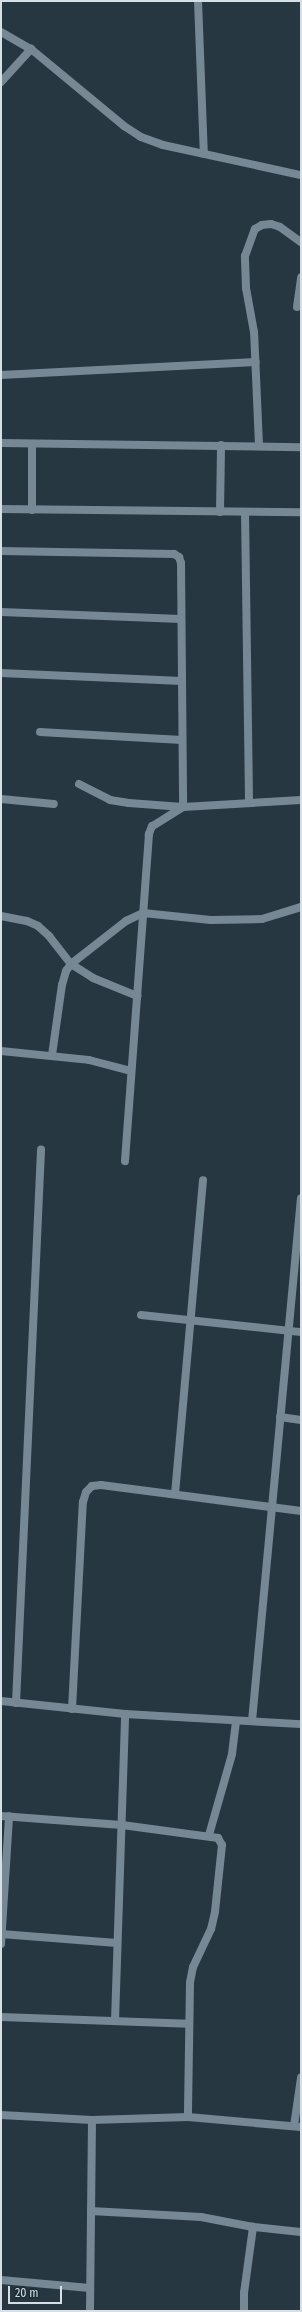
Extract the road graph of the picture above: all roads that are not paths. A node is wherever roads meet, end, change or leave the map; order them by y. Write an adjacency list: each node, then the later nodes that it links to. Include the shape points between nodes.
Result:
1 (198, 1): 5 (street)
2 (1, 32): 3 (street)
3 (31, 49): 4 (street); 5 (street, via 124,126 141,137)
4 (1, 82)
5 (204, 154): 6 (street)
6 (301, 175)
7 (301, 242): 10 (street, via 280,227 271,224 255,229 250,240 244,271)
8 (301, 277): 9 (street)
9 (297, 307)
10 (256, 362): 11 (street); 15 (street)
11 (1, 375)
12 (1, 443): 13 (street)
13 (32, 444): 14 (street); 18 (street)
14 (220, 445): 15 (street); 19 (street)
15 (259, 445): 16 (street)
16 (301, 447)
17 (1, 510): 18 (street)
18 (32, 510): 19 (street)
19 (220, 512): 20 (street)
20 (246, 512): 21 (street); 32 (street)
21 (301, 512)
22 (1, 551): 24 (street, via 174,554 179,557 180,563)
23 (1, 612): 24 (street)
24 (181, 619): 26 (street)
25 (1, 672): 26 (street)
26 (182, 681): 28 (street)
27 (40, 732): 28 (street)
28 (182, 740): 34 (street)
29 (79, 784): 34 (street, via 110,800)
30 (1, 799): 33 (street)
31 (301, 800): 32 (street)
32 (249, 803): 34 (street)
33 (54, 804)
34 (183, 807): 36 (street, via 152,826 149,834)
35 (301, 907): 36 (street, via 262,918 235,920)
36 (143, 913): 38 (street, via 115,929); 39 (street)
37 (1, 916): 38 (street, via 38,926)
38 (71, 964): 39 (street, via 93,978); 41 (street, via 62,985)
39 (137, 996): 42 (street)
40 (1, 1051): 41 (street)
41 (52, 1055): 42 (street, via 89,1060)
42 (132, 1071): 44 (street)
43 (41, 1150): 57 (street)
44 (125, 1161)
45 (204, 1180): 48 (street)
46 (301, 1198): 49 (street)
47 (142, 1315): 48 (street)
48 (191, 1321): 49 (street); 53 (street)
49 (288, 1331): 50 (street); 51 (street)
50 (301, 1332)
51 (280, 1417): 52 (street); 54 (street)
52 (301, 1420)
53 (175, 1494): 54 (street); 58 (street, via 101,1485 92,1486 86,1492)
54 (272, 1507): 55 (street); 61 (street)
55 (301, 1511)
56 (1, 1701): 57 (street)
57 (16, 1703): 58 (street)
58 (72, 1709): 59 (street)
59 (125, 1714): 60 (street); 64 (street)
60 (236, 1721): 61 (street); 65 (street, via 232,1754)
61 (252, 1721): 62 (street)
62 (301, 1724)
63 (5, 1816): 64 (street); 66 (street)
64 (122, 1825): 65 (street); 67 (street)
65 (210, 1835): 71 (street, via 218,1838 222,1845 215,1912 211,1929 193,1967)
66 (1, 1934): 67 (street); 68 (street)
67 (117, 1943): 70 (street)
68 (1, 1944)
69 (1, 2017): 70 (street)
70 (115, 2021): 71 (street)
71 (188, 2024): 74 (street)
72 (301, 2078): 76 (street)
73 (1, 2115): 75 (street)
74 (188, 2117): 75 (street); 76 (street)
75 (92, 2120): 77 (street)
76 (298, 2126)
77 (91, 2211): 78 (street, via 201,2217); 81 (street)
78 (253, 2227): 79 (street); 83 (street, via 244,2292)
79 (301, 2232)
80 (1, 2280): 81 (street)
81 (90, 2288): 82 (street)
82 (90, 2311)
83 (244, 2311)

